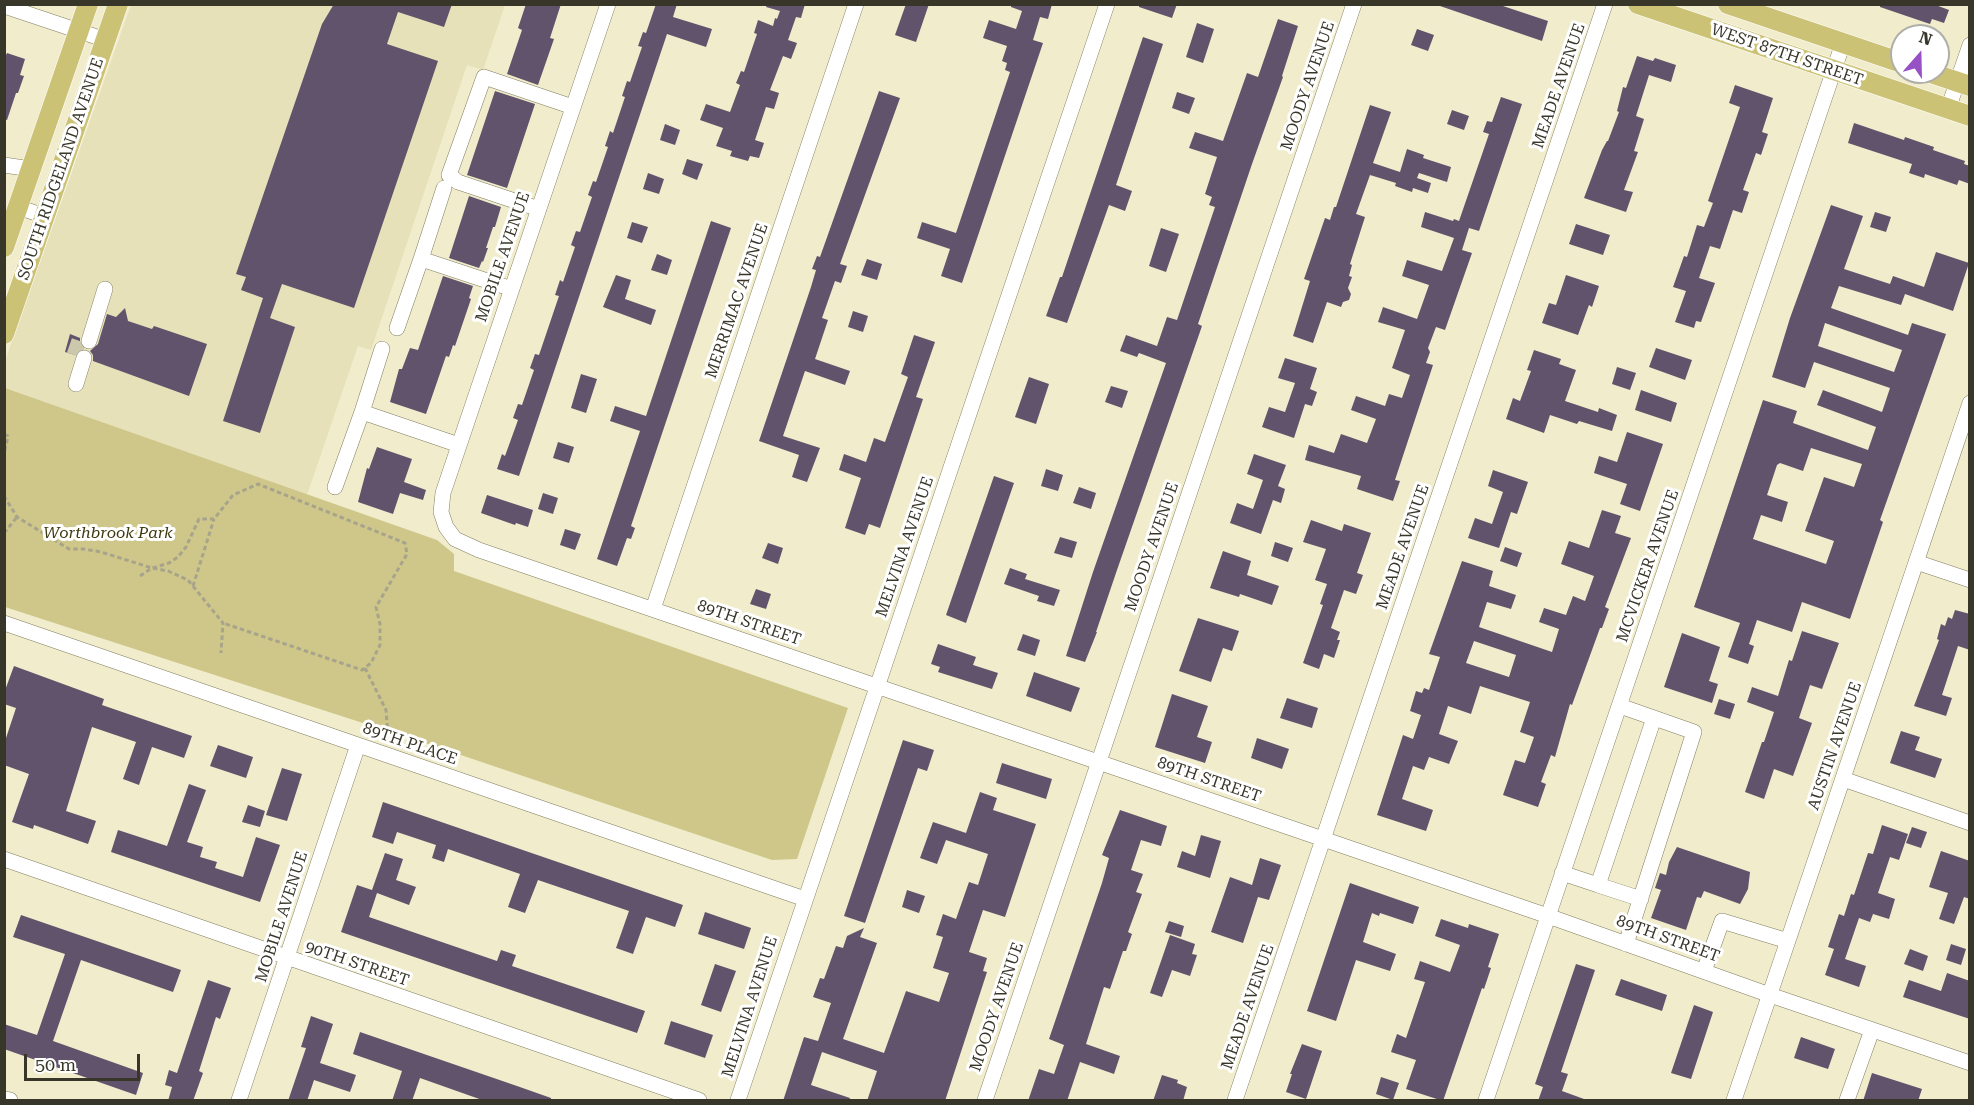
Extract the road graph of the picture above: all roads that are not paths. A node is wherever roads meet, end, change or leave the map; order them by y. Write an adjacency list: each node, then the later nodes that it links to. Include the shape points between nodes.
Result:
1 (88, 4): 11 (main road, SOUTH RIDGELAND AVENUE)
2 (118, 4): 12 (main road, SOUTH RIDGELAND AVENUE)
3 (608, 4): 18 (street, MOBILE AVENUE)
4 (856, 4): 44 (street, MERRIMAC AVENUE)
5 (1107, 4): 46 (street, MELVINA AVENUE)
6 (1354, 4): 50 (street, MOODY AVENUE)
7 (1605, 4): 53 (street, MEADE AVENUE)
8 (1638, 4): 16 (main road, WEST 87TH STREET)
9 (1734, 5): 13 (main road, WEST 87TH STREET)
10 (4, 6): 11 (street)
11 (78, 31): 12 (street); 22 (main road, SOUTH RIDGELAND AVENUE)
12 (106, 40): 26 (main road, SOUTH RIDGELAND AVENUE)
13 (1843, 43): 15 (main road, WEST 87TH STREET); 16 (street, MCVICKER AVENUE)
14 (1970, 45): 17 (street)
15 (1890, 59)
16 (1834, 70): 19 (main road, WEST 87TH STREET); 47 (street, MCVICKER AVENUE)
17 (1963, 84): 19 (street)
18 (573, 107): 25 (street, MOBILE AVENUE); 25 (street, via 484,77 449,176)
19 (1948, 109): 20 (main road, WEST 87TH STREET)
20 (1970, 116)
21 (4, 165): 22 (street)
22 (31, 169): 24 (main road, SOUTH RIDGELAND AVENUE)
23 (444, 188): 28 (street)
24 (18, 207): 26 (street); 27 (main road, SOUTH RIDGELAND AVENUE)
25 (539, 209): 30 (street, MOBILE AVENUE)
26 (44, 216): 32 (main road, SOUTH RIDGELAND AVENUE)
27 (4, 247)
28 (421, 259): 30 (street); 31 (street)
29 (100, 288): 33 (street)
30 (512, 289): 39 (street, MOBILE AVENUE)
31 (397, 328)
32 (4, 334)
33 (84, 339)
34 (382, 349): 38 (street)
35 (79, 357): 36 (street)
36 (71, 382)
37 (1970, 403): 42 (street, AUSTIN AVENUE)
38 (362, 412): 39 (street); 40 (street)
39 (459, 445): 41 (street, MOBILE AVENUE, via 441,502)
40 (335, 487)
41 (444, 523): 44 (street, 89TH STREET, via 448,533 465,544)
42 (1916, 562): 43 (street); 51 (street, AUSTIN AVENUE)
43 (1970, 580)
44 (653, 609): 46 (street, 89TH STREET)
45 (4, 622): 49 (street, 89TH PLACE)
46 (877, 687): 50 (street, 89TH STREET); 57 (street, MELVINA AVENUE)
47 (1620, 706): 48 (street); 55 (street, MCVICKER AVENUE)
48 (1654, 718): 56 (street); 58 (street, via 1694,732)
49 (358, 745): 57 (street, 89TH PLACE); 62 (street, MOBILE AVENUE)
50 (1099, 761): 53 (street, 89TH STREET); 72 (street, MOODY AVENUE)
51 (1843, 780): 52 (street); 60 (street, AUSTIN AVENUE)
52 (1970, 823)
53 (1323, 839): 59 (street, 89TH STREET); 73 (street, MEADE AVENUE)
54 (4, 859): 62 (street, 90TH STREET)
55 (1562, 873): 56 (street); 59 (street, MCVICKER AVENUE)
56 (1598, 885): 58 (street)
57 (805, 899): 71 (street, MELVINA AVENUE)
58 (1641, 899): 61 (street)
59 (1548, 916): 61 (street, 89TH STREET); 74 (street, MCVICKER AVENUE)
60 (1788, 941): 63 (street, via 1722,921); 64 (street, AUSTIN AVENUE)
61 (1626, 944): 63 (street, 89TH STREET)
62 (287, 958): 69 (street, MOBILE AVENUE); 70 (street, 90TH STREET)
63 (1704, 971): 64 (street, 89TH STREET)
64 (1770, 995): 65 (street, 89TH STREET); 75 (street, AUSTIN AVENUE)
65 (1872, 1030): 66 (street, 89TH STREET); 76 (street)
66 (1970, 1063)
67 (4, 1099): 68 (street)
68 (10, 1101)
69 (239, 1101)
70 (699, 1101)
71 (738, 1101)
72 (985, 1101)
73 (1235, 1101)
74 (1486, 1101)
75 (1734, 1101)
76 (1847, 1101)

